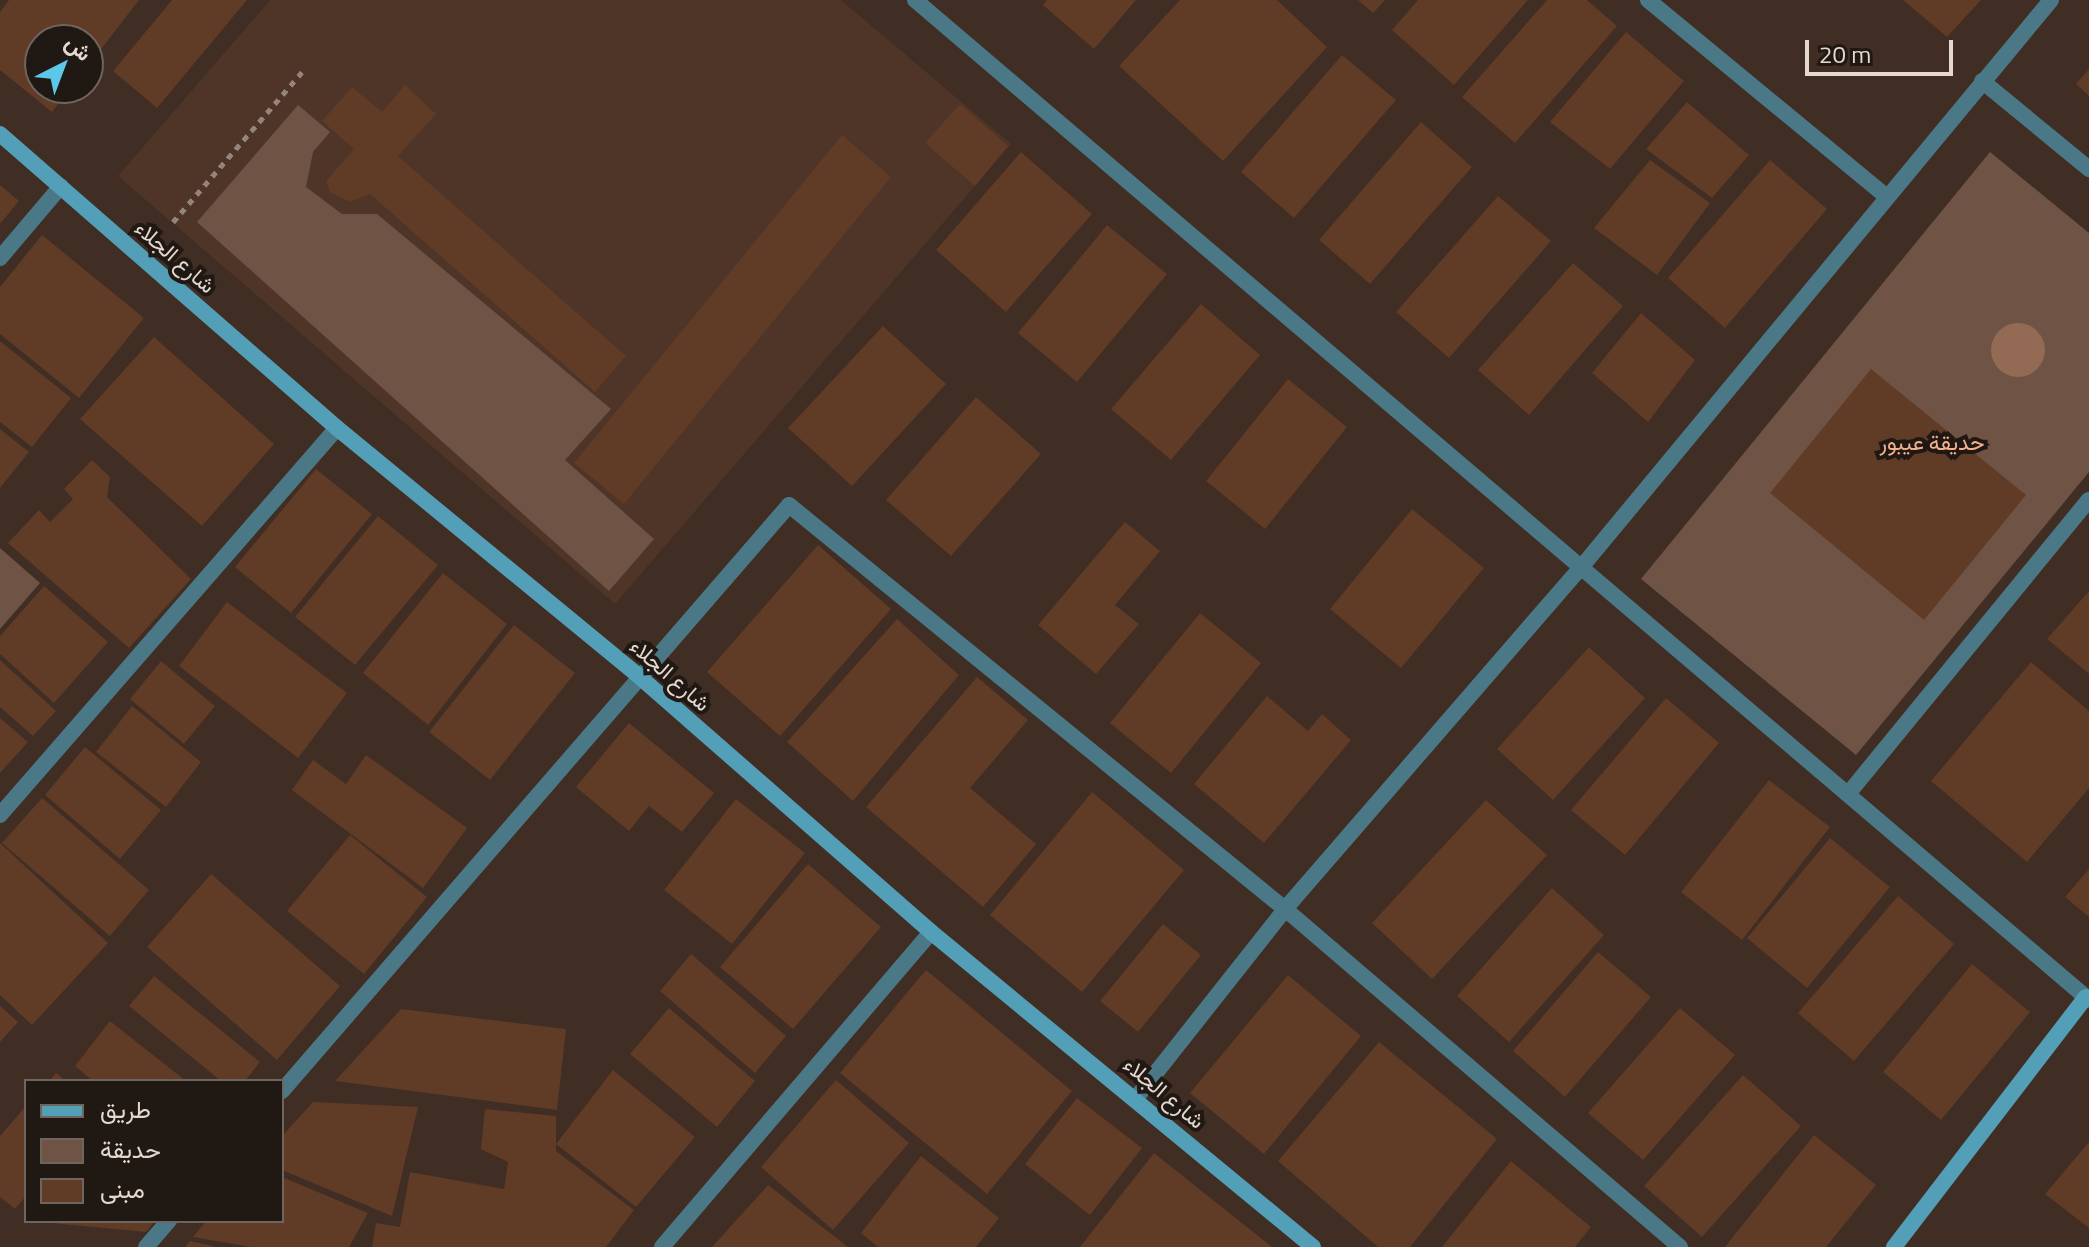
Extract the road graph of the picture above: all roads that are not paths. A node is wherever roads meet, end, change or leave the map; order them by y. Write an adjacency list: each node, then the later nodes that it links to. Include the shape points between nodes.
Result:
1 (915, 0): 12 (street)
2 (1648, 0): 8 (street)
3 (2051, 0): 4 (street)
4 (1982, 81): 6 (street); 8 (street)
5 (0, 134): 7 (street, شارع الجلاء)
6 (2089, 169)
7 (61, 186): 9 (street); 10 (street, شارع الجلاء)
8 (1886, 196): 12 (street)
9 (0, 258)
10 (337, 428): 13 (street, شارع الجلاء); 15 (street)
11 (2089, 500): 14 (street)
12 (1579, 570): 14 (street); 16 (street)
13 (641, 678): 16 (street, via 789,505); 17 (street, شارع الجلاء); 19 (street)
14 (1848, 794): 18 (street)
15 (0, 815)
16 (1285, 909): 20 (street); 25 (street)
17 (931, 932): 20 (street, شارع الجلاء); 23 (street)
18 (2087, 998): 26 (street)
19 (284, 1089)
20 (1136, 1098): 24 (street, شارع الجلاء)
21 (167, 1223): 22 (street)
22 (146, 1247)
23 (662, 1247)
24 (1313, 1247)
25 (1680, 1247)
26 (1894, 1247)

